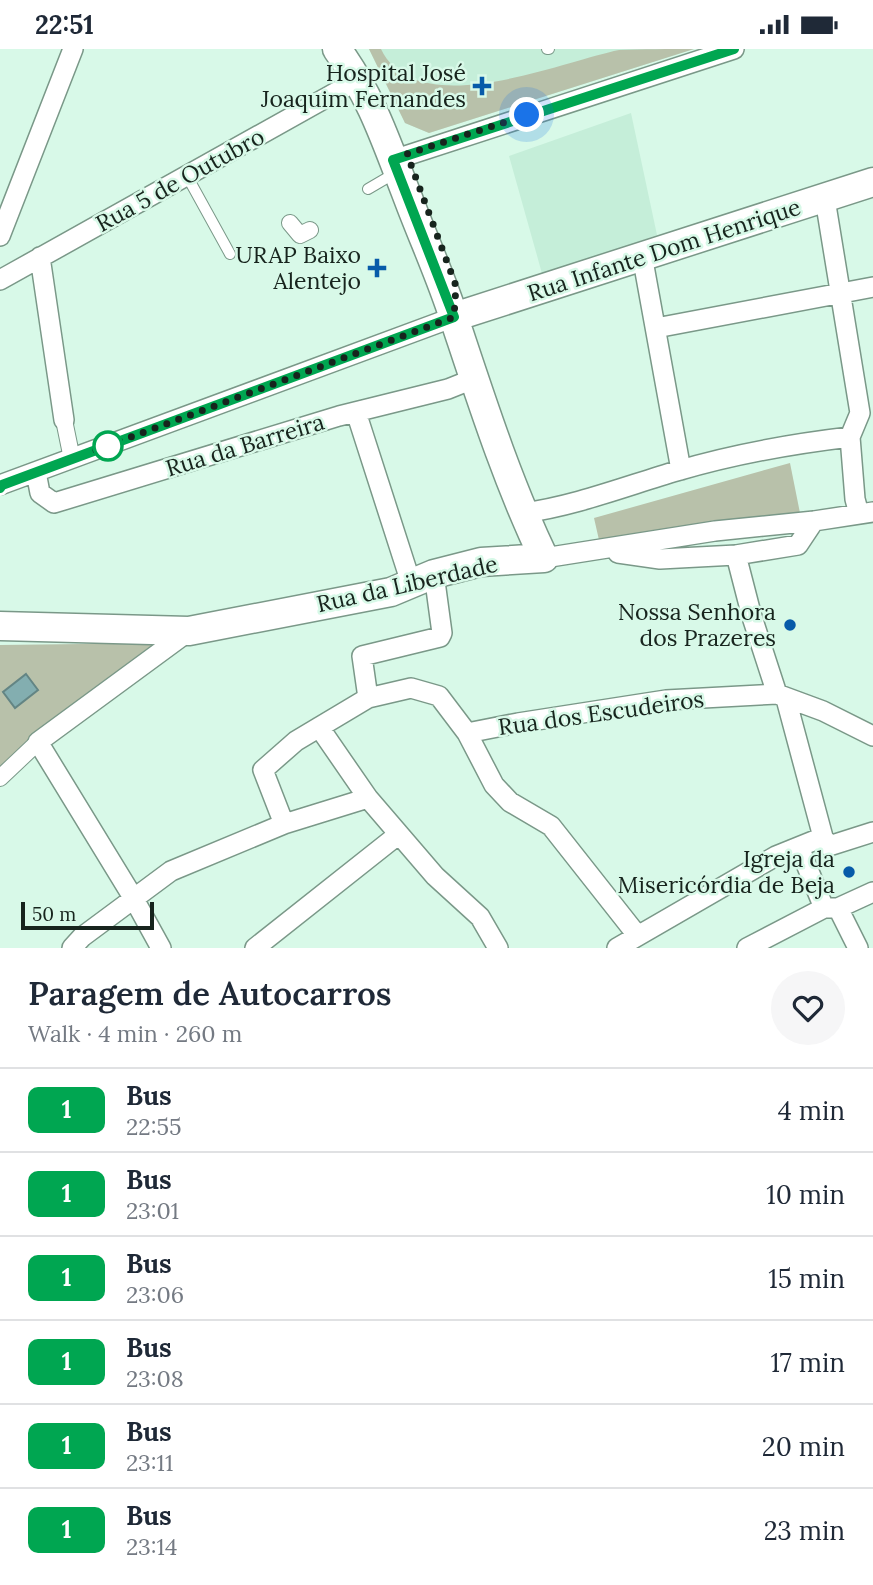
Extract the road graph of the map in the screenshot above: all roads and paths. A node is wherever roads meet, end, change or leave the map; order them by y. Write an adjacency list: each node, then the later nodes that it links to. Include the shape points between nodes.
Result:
1 (73, 49): 13 (street)
2 (337, 49): 5 (main road)
3 (355, 49): 6 (main road, via 384,96)
4 (734, 49): 6 (street)
5 (358, 78): 6 (main road); 7 (street, Rua 5 de Outubro)
6 (399, 162): 9 (lane); 20 (main road, via 456,286)
7 (187, 176): 14 (lane); 16 (street, Rua 5 de Outubro)
8 (873, 182): 10 (main road, Rua Infante Dom Henrique)
9 (368, 189)
10 (825, 199): 15 (main road, Rua Infante Dom Henrique); 19 (street)
11 (290, 223): 12 (street, via 300,235)
12 (310, 230)
13 (0, 236)
14 (230, 254)
15 (642, 255): 20 (main road, Rua Infante Dom Henrique); 21 (street)
16 (40, 257): 17 (street, Rua 5 de Outubro); 24 (street)
17 (0, 281)
18 (873, 287): 19 (street)
19 (839, 292): 21 (street); 25 (street, via 860,413)
20 (454, 317): 22 (main road); 26 (street)
21 (656, 328): 27 (street)
22 (473, 379): 23 (street, Rua da Barreira); 30 (main road)
23 (356, 412): 28 (street, Rua da Barreira, via 54,503 40,493); 36 (street)
24 (64, 420): 26 (street)
25 (850, 437): 27 (street, via 782,445); 31 (street, via 855,499)
26 (72, 459): 28 (street)
27 (681, 470): 30 (street, via 548,510)
28 (36, 472): 29 (street)
29 (1, 486)
30 (523, 513): 35 (main road)
31 (866, 513): 32 (street)
32 (814, 521): 33 (street); 34 (street, via 798,545)
33 (596, 550): 34 (street, via 660,559); 35 (street)
34 (736, 555): 40 (street, via 752,617)
35 (544, 558): 36 (main road, Rua da Liberdade, via 481,562)
36 (423, 578): 38 (main road, Rua da Liberdade, via 391,592); 39 (street, via 442,633 362,656)
37 (0, 627): 38 (main road, Rua da Liberdade)
38 (189, 631): 44 (street)
39 (368, 698): 41 (street); 42 (street, via 411,688 439,696)
40 (789, 699): 42 (street, Rua dos Escudeiros, via 655,701); 43 (street); 50 (street)
41 (318, 727): 46 (street); 47 (street, via 263,770)
42 (467, 733): 55 (street, via 494,785 510,802 551,826)
43 (873, 736)
44 (38, 742): 45 (street); 53 (street)
45 (0, 778)
46 (368, 797): 47 (street); 49 (street)
47 (284, 824): 53 (street, via 171,871)
48 (873, 832): 50 (street, via 829,846)
49 (399, 834): 59 (street); 60 (street, via 435,876 480,917)
50 (823, 837): 51 (street)
51 (799, 847): 54 (street); 55 (street, via 740,875)
52 (873, 892): 54 (street)
53 (134, 899): 57 (street); 58 (street)
54 (831, 908): 56 (street); 62 (street)
55 (637, 935): 61 (street)
56 (756, 946)
57 (72, 948)
58 (161, 948)
59 (255, 948)
60 (498, 948)
61 (617, 948)
62 (858, 948)

